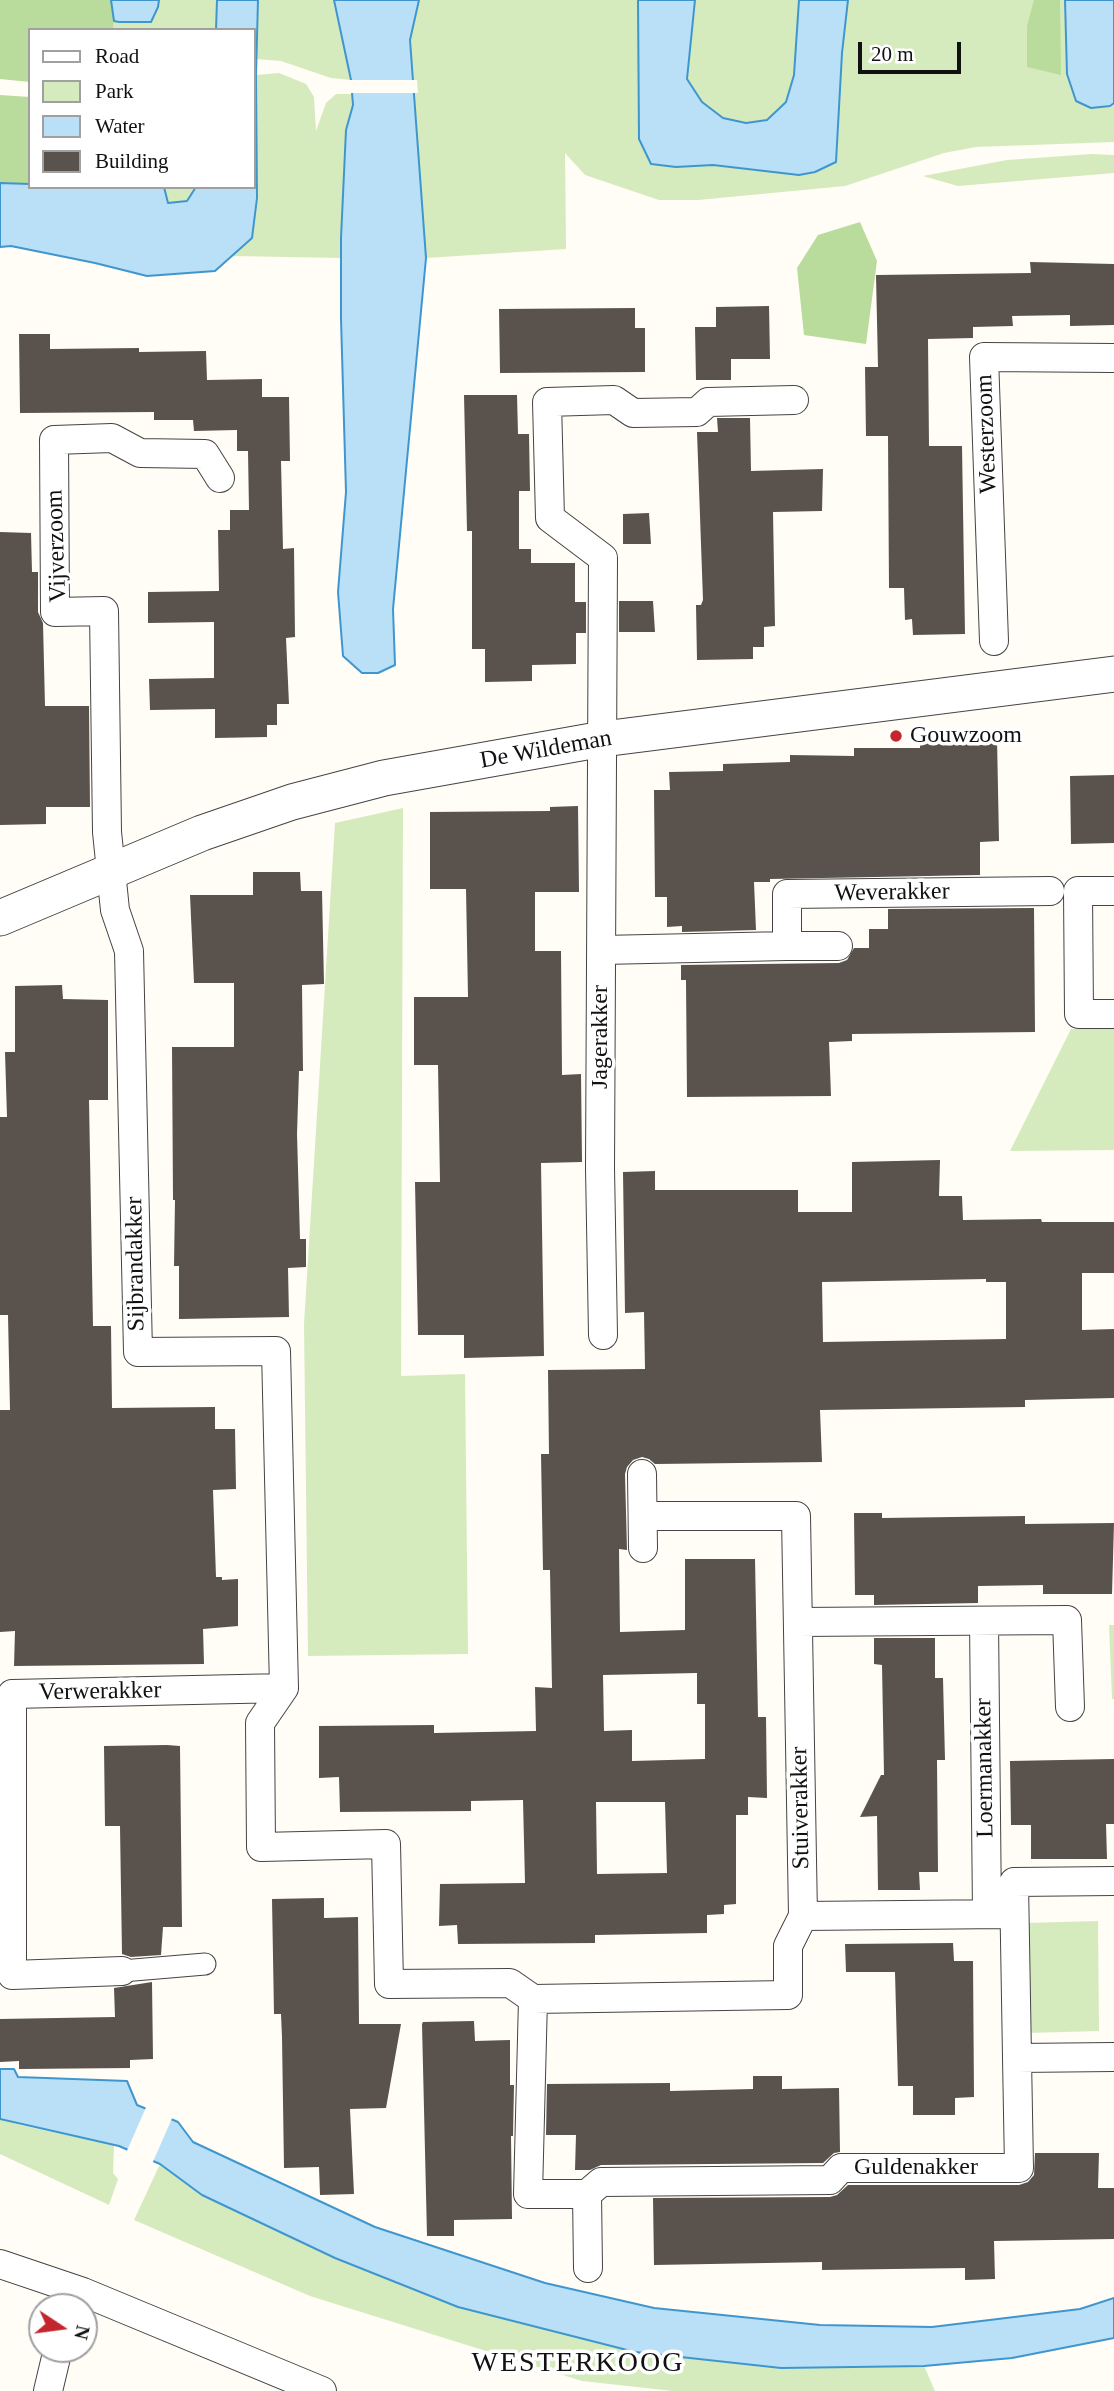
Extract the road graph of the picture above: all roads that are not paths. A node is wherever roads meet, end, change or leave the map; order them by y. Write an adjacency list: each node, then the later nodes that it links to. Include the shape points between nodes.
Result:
1 (1114, 358): 4 (street, Westerzoom, via 984,357)
2 (794, 400): 6 (street, via 708,402 697,412 633,413 614,400 547,402 550,518 603,558)
3 (220, 478): 7 (street, Vijverzoom, via 205,454 140,453 112,438 54,440 55,612 104,611)
4 (994, 641)
5 (1114, 674): 6 (street, De Wildeman)
6 (603, 739): 7 (street, De Wildeman, via 384,778 292,802); 13 (street, Jagerakker)
7 (110, 872): 10 (street, De Wildeman); 21 (street, Sijbrandakker, via 115,910 129,951 138,1352 276,1351)
8 (1050, 891): 11 (street, Weverakker, via 787,894)
9 (1114, 891): 14 (street, via 1078,891 1079,1014)
10 (0, 918)
11 (787, 946): 12 (street); 13 (street)
12 (838, 946)
13 (602, 950): 15 (street, Jagerakker)
14 (1114, 1014)
15 (603, 1335)
16 (642, 1474): 17 (street)
17 (643, 1516): 18 (street); 20 (street, Stuiverakker, via 796,1516)
18 (643, 1548)
19 (984, 1621): 20 (street); 23 (street, via 1068,1620); 25 (street, Loermanakker)
20 (798, 1622): 27 (street, Stuiverakker)
21 (284, 1688): 22 (street, Verwerakker); 30 (street, Stuiverakker, via 260,1723 261,1847 386,1844 389,1984 510,1983)
22 (6, 1694): 29 (street, Verwerakker, via 12,1975)
23 (1070, 1707)
24 (1114, 1881): 26 (street, Guldenakker, via 1014,1882)
25 (987, 1914): 26 (street); 27 (street)
26 (1015, 1914): 31 (street, Guldenakker)
27 (803, 1916): 30 (street, Stuiverakker, via 788,1946 788,1995)
28 (205, 1964): 29 (street, Verwerakker)
29 (122, 1971)
30 (533, 1998): 33 (street, via 528,2194)
31 (1017, 2057): 32 (street); 33 (street, Guldenakker, via 1018,2168 841,2168 830,2180 601,2182)
32 (1114, 2057)
33 (587, 2194): 35 (street)
34 (0, 2264): 36 (street)
35 (588, 2268)
36 (65, 2293)
37 (98, 2306): 40 (street)
38 (55, 2363): 39 (street)
39 (48, 2391)
40 (322, 2391)

